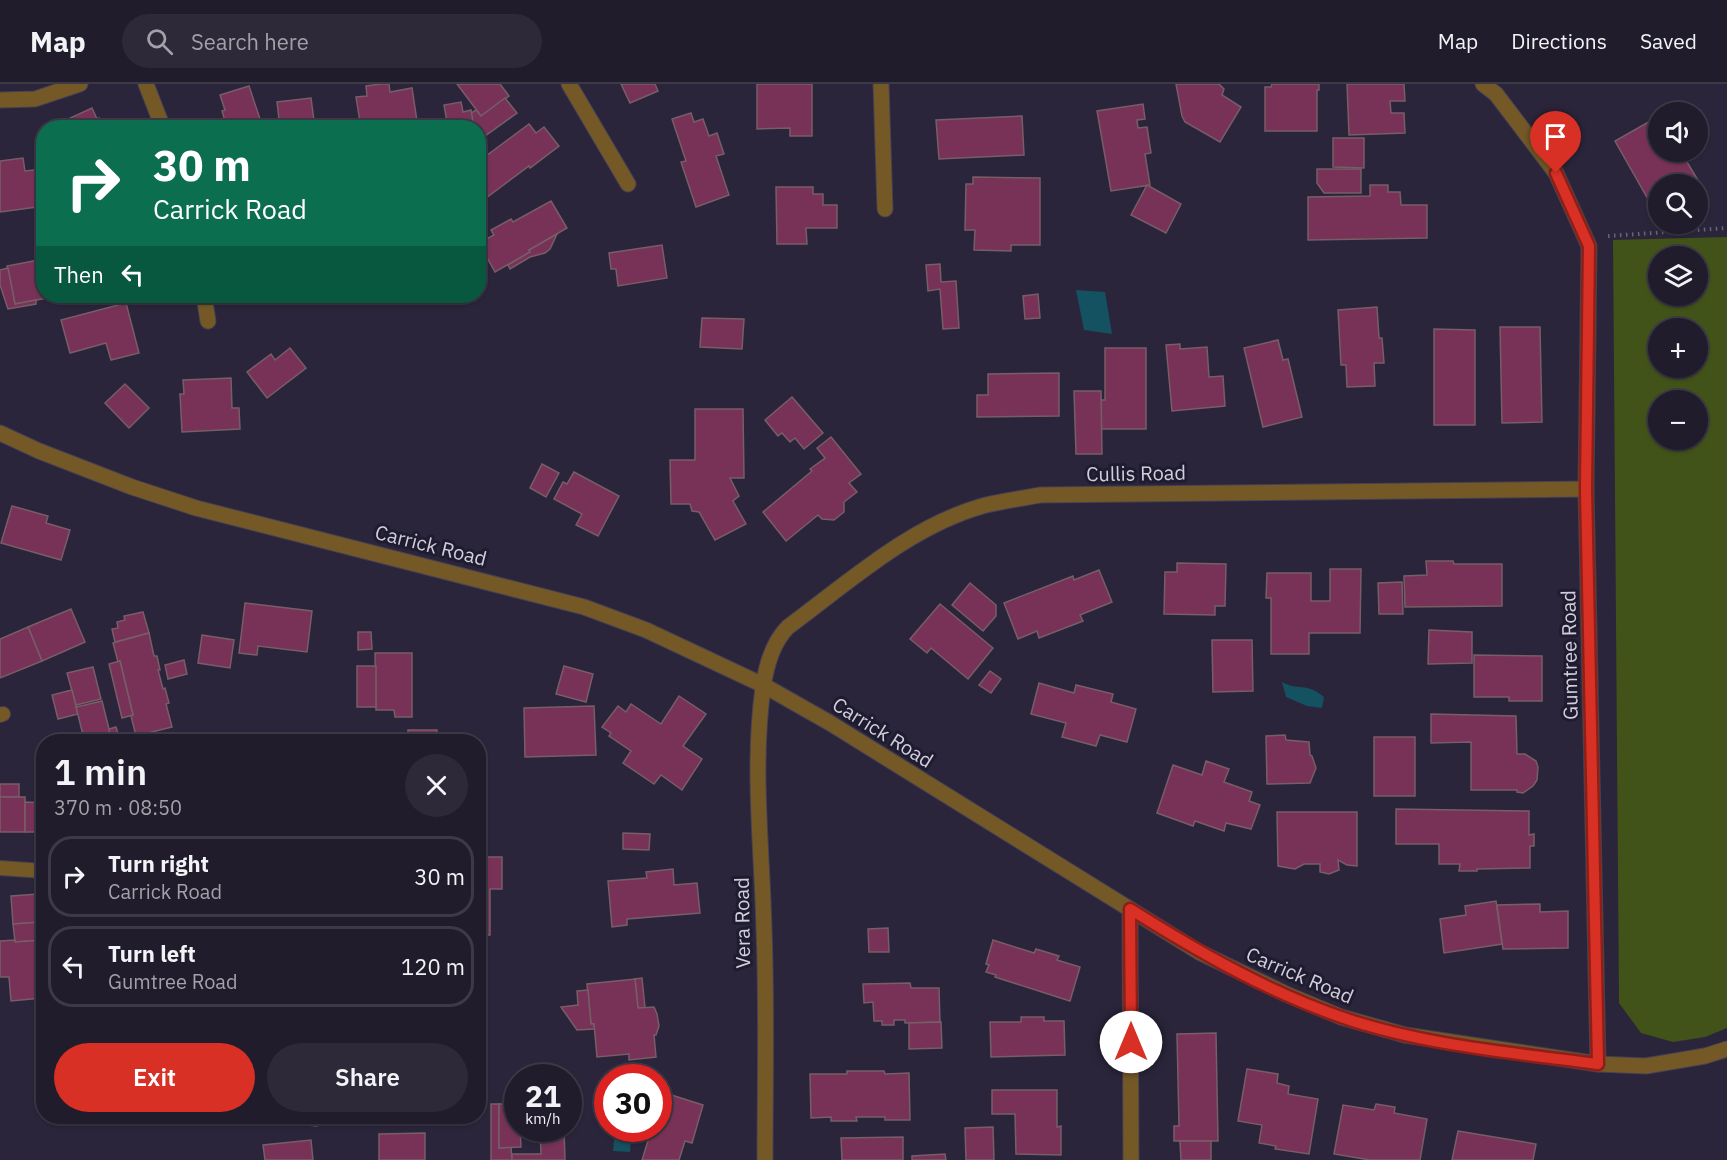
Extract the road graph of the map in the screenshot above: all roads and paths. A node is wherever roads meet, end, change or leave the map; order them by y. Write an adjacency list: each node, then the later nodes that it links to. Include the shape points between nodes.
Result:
1 (80, 84): 6 (street, via 35,99)
2 (146, 84): 7 (street)
3 (569, 84): 8 (street)
4 (881, 84): 9 (street)
5 (1483, 84): 11 (street, via 1496,94 1556,173)
6 (0, 100)
7 (160, 120)
8 (628, 184)
9 (885, 209)
10 (1727, 228): 11 (path, via 1607,236)
11 (1589, 246): 15 (street, Gumtree Road)
12 (205, 303): 13 (street)
13 (208, 321)
14 (0, 433): 16 (street, Carrick Road, via 121,483 196,508 585,607 646,630)
15 (1586, 489): 16 (street, Cullis Road, via 1041,495 985,506 943,521 897,547 788,627 778,636); 21 (street, Gumtree Road)
16 (763, 685): 19 (street, Carrick Road); 22 (street, Vera Road, via 759,780 765,932)
17 (0, 868): 18 (lane)
18 (36, 870)
19 (1130, 909): 21 (street, Carrick Road, via 1199,952 1341,1017 1405,1035); 23 (street)
20 (1727, 1049): 21 (street, Carrick Road, via 1646,1066)
21 (1598, 1064)
22 (765, 1160)
23 (1131, 1160)

